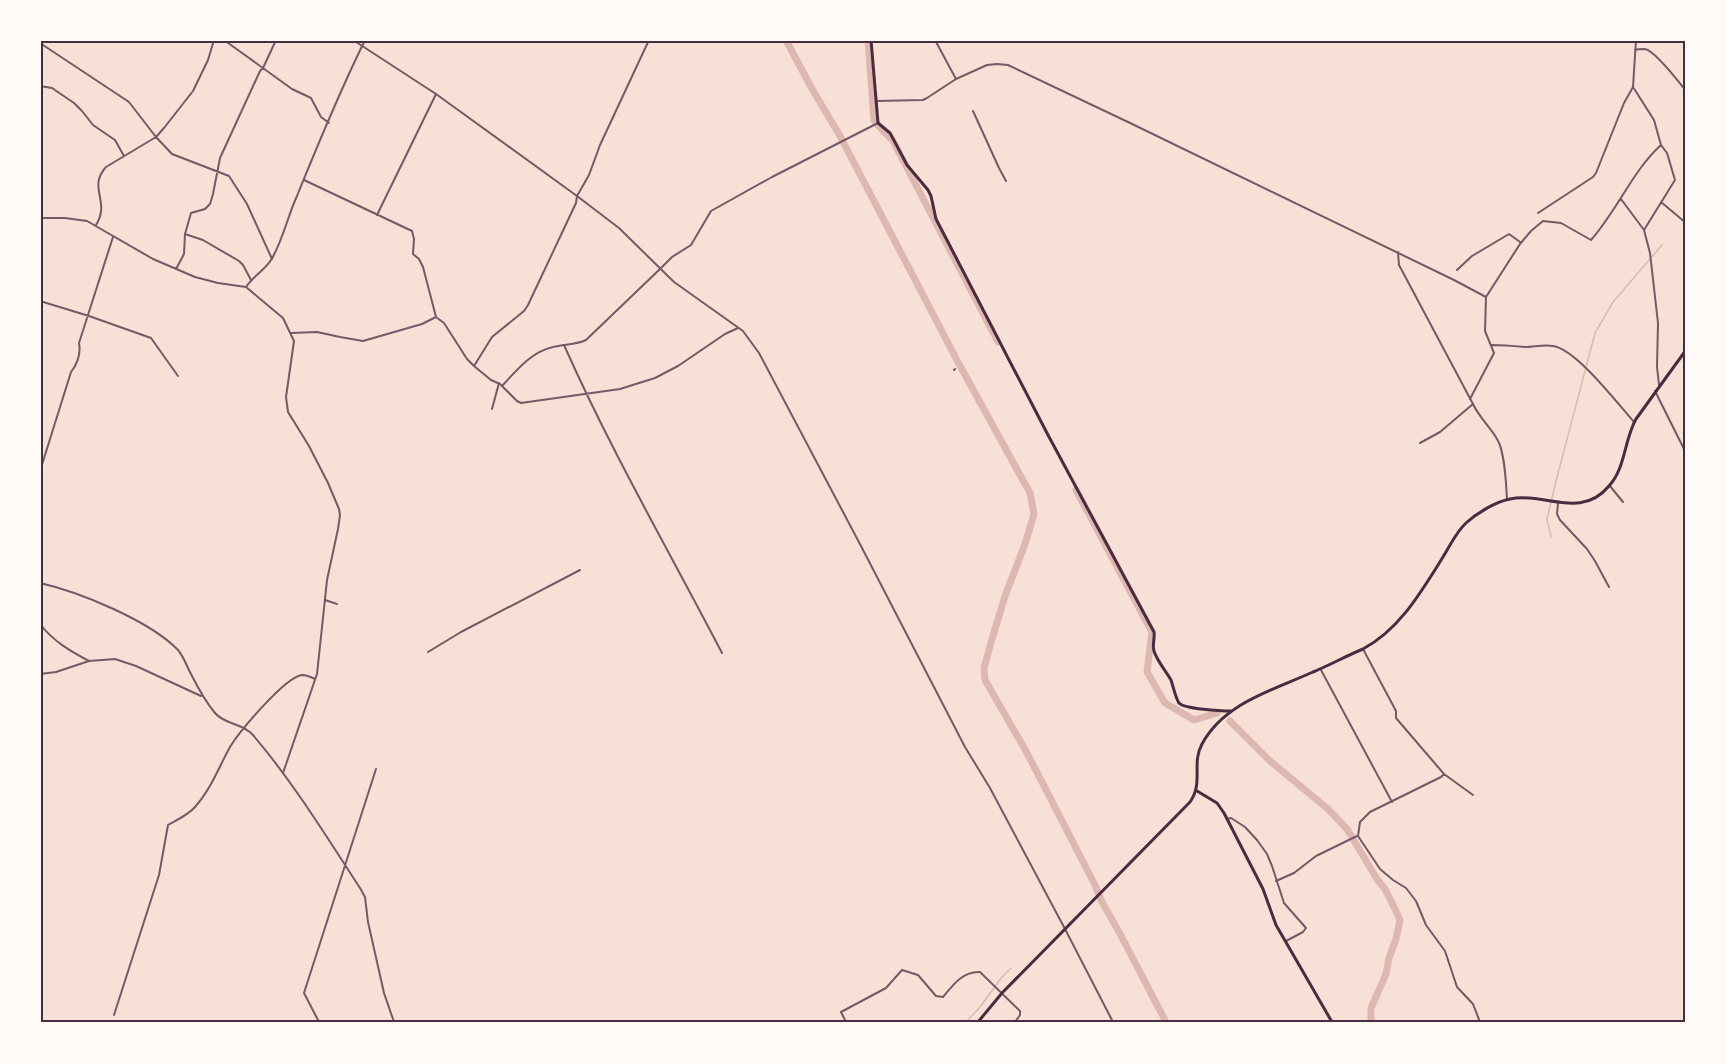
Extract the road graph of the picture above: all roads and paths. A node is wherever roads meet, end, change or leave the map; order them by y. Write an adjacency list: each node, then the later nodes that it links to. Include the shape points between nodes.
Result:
1 (214, 40): 26 (street, via 193,91)
2 (224, 40): 16 (street)
3 (276, 40): 16 (street)
4 (353, 40): 14 (street)
5 (365, 40): 14 (street)
6 (649, 40): 32 (street)
7 (815, 40): 8 (street)
8 (833, 40)
9 (861, 40): 12 (street)
10 (936, 40): 17 (street)
11 (1636, 40): 15 (street)
12 (871, 41): 22 (main road)
13 (40, 43): 26 (street, via 129,102)
14 (362, 47): 21 (street); 24 (street)
15 (1635, 50): 19 (street); 20 (street, via 1653,53)
16 (263, 68): 24 (street, via 311,98); 29 (street)
17 (956, 79): 22 (street, via 927,98); 44 (street, via 992,64 1008,65)
18 (40, 86): 28 (street, via 52,88 74,103 93,125 115,140)
19 (1633, 87): 27 (street, via 1658,127); 35 (street, via 1593,177)
20 (1686, 91)
21 (436, 94): 32 (street); 36 (street)
22 (876, 101): 25 (main road)
23 (973, 111): 31 (street)
24 (329, 123): 30 (street)
25 (878, 123): 47 (street, via 711,211 691,246); 94 (main road, via 890,133 931,196 936,219 1154,633 1154,652 1171,680 1178,702)
26 (156, 137): 28 (street); 29 (street, via 172,154)
27 (1661, 145): 33 (street); 34 (street, via 1675,180)
28 (124, 156): 39 (street, via 100,174 97,183 102,212)
29 (217, 172): 41 (street, via 210,204 191,213); 45 (street, via 229,176 247,204)
30 (304, 180): 36 (street); 45 (street)
31 (1006, 181)
32 (577, 196): 47 (street, via 619,228); 60 (street, via 528,305 492,338)
33 (1621, 199): 40 (street); 43 (street, via 1591,240 1561,223 1543,221)
34 (1661, 202): 38 (street); 40 (street)
35 (1538, 213)
36 (377, 215): 54 (street, via 414,234 413,254 423,267)
37 (40, 218): 39 (street, via 71,218)
38 (1686, 223)
39 (96, 225): 42 (street)
40 (1644, 230): 63 (street, via 1658,323)
41 (185, 234): 46 (street, via 184,254); 49 (street, via 239,261)
42 (113, 237): 46 (street); 53 (street)
43 (1521, 243): 48 (street, via 1509,234); 51 (street)
44 (1398, 252): 51 (street); 67 (street, via 1399,265)
45 (272, 259): 49 (street)
46 (176, 269): 50 (street, via 218,283)
47 (660, 269): 55 (street); 57 (street, via 586,340)
48 (1457, 270)
49 (251, 280): 50 (street)
50 (246, 287): 56 (street, via 278,312)
51 (1486, 297): 58 (street, via 1485,331)
52 (40, 301): 53 (street)
53 (89, 316): 61 (street, via 151,338); 75 (street)
54 (436, 317): 56 (street, via 363,340 317,332); 60 (street)
55 (739, 328): 66 (street, via 655,378 620,389); 106 (street, via 759,353 964,747)
56 (291, 333): 83 (street, via 294,341 286,397 288,412 328,483 340,515)
57 (564, 345): 64 (street, via 542,351 526,361); 66 (street)
58 (1492, 345): 67 (street, via 1494,352); 70 (street, via 1561,348 1607,390)
59 (1686, 350): 63 (main road)
60 (474, 366): 62 (street)
61 (178, 376)
62 (499, 383): 64 (street); 69 (street)
63 (1659, 385): 65 (main road)
64 (502, 386): 66 (street, via 521,403)
65 (1655, 391): 70 (main road); 73 (street)
66 (585, 393): 88 (street)
67 (1470, 399): 68 (street)
68 (1473, 404): 72 (street); 77 (street, via 1502,449)
69 (492, 409)
70 (1634, 423): 76 (main road)
71 (1686, 442): 73 (street)
72 (1420, 443)
73 (1682, 444): 74 (street)
74 (1686, 453)
75 (40, 471)
76 (1610, 486): 78 (street); 79 (main road, via 1578,504)
77 (1508, 499): 79 (main road); 86 (main road, via 1464,524 1394,627)
78 (1623, 502)
79 (1558, 503): 82 (street, via 1560,519 1587,549)
80 (580, 570): 87 (street)
81 (40, 583): 93 (street, via 100,604 152,629 179,651)
82 (1609, 587)
83 (325, 600): 84 (street); 92 (street)
84 (338, 604)
85 (40, 624): 89 (street, via 65,648)
86 (1363, 649): 90 (main road); 98 (street, via 1396,711 1396,718)
87 (428, 652)
88 (722, 653)
89 (88, 661): 91 (street); 93 (street, via 128,662)
90 (1321, 669): 94 (main road); 101 (street)
91 (41, 675)
92 (316, 679): 95 (street, via 296,677); 97 (street)
93 (203, 698): 95 (street, via 217,715)
94 (1231, 711): 99 (main road, via 1202,744 1197,759)
95 (244, 728): 97 (street); 109 (street, via 196,807 168,825 159,875)
96 (376, 769): 104 (street)
97 (283, 773): 104 (street)
98 (1444, 774): 100 (street); 101 (street)
99 (1197, 791): 102 (main road, via 1216,803); 106 (main road)
100 (1473, 795)
101 (1392, 802): 103 (street, via 1364,816)
102 (1227, 819): 105 (street, via 1245,826 1257,840 1267,854); 107 (main road)
103 (1357, 836): 105 (street); 117 (street, via 1380,869 1406,888 1416,901)
104 (345, 865): 110 (street, via 304,993); 111 (street, via 365,897 377,966)
105 (1276, 881): 107 (street, via 1284,903 1306,928)
106 (1065, 929): 108 (main road); 115 (street)
107 (1285, 941): 116 (main road)
108 (1002, 993): 112 (street, via 977,971 960,978 939,997 918,975 902,970 886,988 841,1012); 113 (main road); 114 (street, via 1020,1011)
109 (114, 1015)
110 (319, 1023)
111 (394, 1023)
112 (846, 1023)
113 (978, 1023)
114 (1015, 1023)
115 (1113, 1023)
116 (1332, 1023)
117 (1480, 1023)

